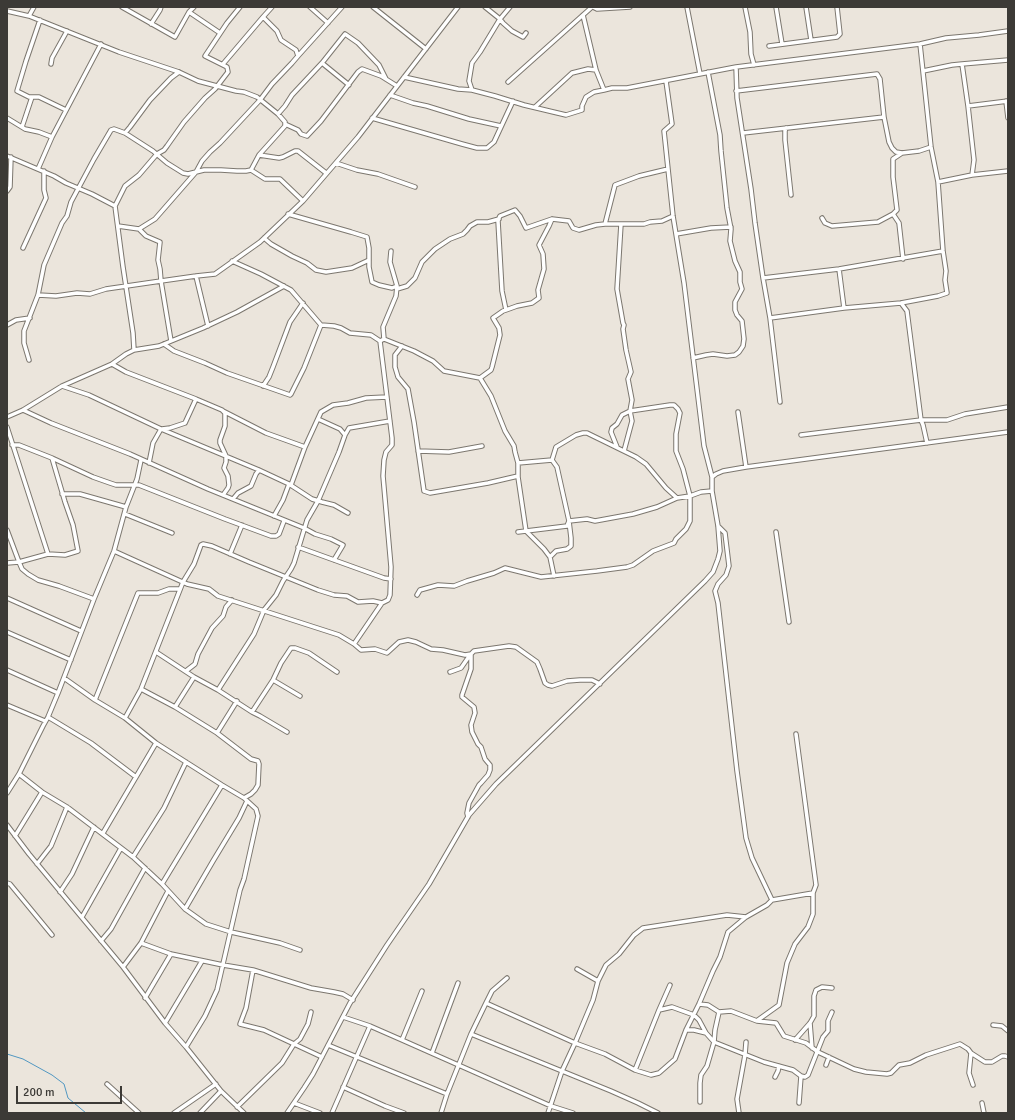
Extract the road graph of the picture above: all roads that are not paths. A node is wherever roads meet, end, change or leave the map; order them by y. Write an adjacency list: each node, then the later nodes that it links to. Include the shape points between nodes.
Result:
1 (34, 7): 23 (street)
2 (122, 7): 28 (street)
3 (161, 7): 28 (street)
4 (194, 7): 21 (street)
5 (240, 7): 31 (street)
6 (272, 7): 24 (street)
7 (310, 7): 27 (street)
8 (342, 7): 27 (street)
9 (373, 7): 38 (street)
10 (458, 7): 38 (street)
11 (485, 7): 25 (street)
12 (510, 7): 25 (street)
13 (593, 7): 14 (street); 22 (street)
14 (630, 7)
15 (687, 7): 51 (street)
16 (746, 7): 45 (street)
17 (776, 7): 35 (street)
18 (806, 7): 33 (street)
19 (837, 7): 33 (street, via 840,34 837,37)
20 (7, 11): 23 (street)
21 (189, 12): 28 (street, via 175,37); 31 (street)
22 (583, 15): 47 (street); 55 (street)
23 (29, 16): 26 (street)
24 (263, 17): 39 (street, via 282,40 296,50); 43 (street)
25 (500, 19): 32 (street, via 512,31 523,37); 59 (street, via 472,63 469,81)
26 (40, 20): 29 (street); 63 (street, via 17,91)
27 (328, 23): 39 (street)
28 (151, 24)
29 (67, 31): 34 (street); 42 (street)
30 (1008, 31): 36 (street, via 946,38)
31 (220, 33): 43 (street, via 205,56)
32 (526, 33)
33 (811, 40): 35 (street)
34 (101, 44): 49 (street); 69 (street)
35 (782, 44): 37 (street)
36 (920, 44): 45 (street); 48 (street)
37 (769, 46)
38 (426, 49): 52 (street)
39 (298, 56): 64 (street)
40 (1008, 60): 44 (street)
41 (322, 63): 53 (street, via 345,34 379,65); 56 (street); 70 (street)
42 (51, 64)
43 (223, 64): 57 (street, via 228,72)
44 (962, 64): 48 (street); 67 (street)
45 (754, 65): 46 (street)
46 (736, 67): 50 (street); 61 (street)
47 (596, 70): 60 (street); 68 (street, via 572,73)
48 (923, 71): 82 (street)
49 (179, 72): 57 (street); 79 (street, via 150,100)
50 (708, 72): 51 (street); 112 (street, via 720,135)
51 (700, 74): 54 (street)
52 (404, 77): 58 (street); 59 (street)
53 (386, 79): 56 (street, via 362,69); 58 (street)
54 (666, 81): 60 (street); 89 (street, via 672,124 664,131)
55 (508, 82)
56 (349, 85): 75 (street, via 307,136)
57 (217, 86): 64 (street, via 244,92); 84 (street, via 184,122 164,150)
58 (397, 86): 62 (street)
59 (472, 90): 65 (street)
60 (604, 90): 68 (street, via 586,97 582,110 566,115)
61 (736, 91): 71 (street, via 877,74 880,79); 80 (street)
62 (390, 95): 73 (street); 76 (street)
63 (32, 97): 69 (street, via 39,97); 77 (street)
64 (260, 100): 70 (street); 93 (street, via 210,152)
65 (513, 101): 68 (street); 76 (street)
66 (1007, 101): 67 (street); 74 (street)
67 (968, 106): 95 (street, via 974,160)
68 (535, 107)
69 (66, 110): 81 (street)
70 (278, 114): 75 (street, via 284,119)
71 (884, 117): 78 (street); 83 (street, via 888,142 896,152)
72 (7, 118): 77 (street)
73 (372, 118): 76 (street, via 478,148 487,148 494,142); 87 (street)
74 (1008, 118)
75 (285, 124): 85 (street)
76 (501, 126)
77 (22, 128): 81 (street)
78 (786, 128): 80 (street); 100 (street)
79 (125, 133): 84 (street); 98 (street, via 111,130)
80 (743, 133): 124 (street)
81 (52, 137): 88 (street)
82 (931, 147): 83 (street); 96 (street)
83 (902, 153): 104 (street, via 893,159 897,210)
84 (157, 154): 93 (street, via 183,173); 102 (street, via 140,175 125,186)
85 (259, 155): 90 (street); 94 (street, via 279,158 298,151)
86 (9, 157): 88 (street); 99 (street, via 10,187)
87 (336, 163): 94 (street); 97 (street)
88 (38, 169): 91 (street)
89 (668, 169): 105 (street); 109 (street, via 615,185)
90 (251, 170): 93 (street); 101 (street, via 265,179 280,179)
91 (44, 171): 98 (street); 116 (street, via 46,198)
92 (1008, 171): 95 (street)
93 (196, 172): 113 (street, via 155,219)
94 (326, 173): 101 (street)
95 (972, 175): 96 (street)
96 (938, 182): 118 (street)
97 (415, 187)
98 (79, 188): 102 (street); 129 (street, via 44,264)
99 (7, 191)
100 (791, 195)
101 (303, 201): 103 (street)
102 (115, 206): 111 (street)
103 (288, 214): 115 (street); 120 (street, via 367,237)
104 (893, 214): 106 (street, via 878,222 832,226 825,224); 119 (street, via 898,223)
105 (673, 216): 110 (street, via 644,224); 114 (street)
106 (822, 218)
107 (499, 219): 108 (street, via 500,216 515,210 526,228); 128 (street, via 477,222 463,234 435,249 422,262 415,278 407,286); 133 (street, via 502,291)
108 (552, 219): 109 (street, via 569,221 579,230); 133 (street, via 539,245 543,254 544,269 538,290 539,298 532,303)
109 (605, 224): 110 (street)
110 (621, 224): 148 (street, via 617,289)
111 (118, 226): 113 (street); 127 (street)
112 (731, 227): 114 (street); 145 (street, via 730,241 740,272 742,289 735,302 735,313 742,321 743,346 740,352 731,356 713,354)
113 (139, 229): 125 (street, via 146,236 160,242 158,260)
114 (676, 234): 145 (street)
115 (264, 238): 120 (street, via 316,270 326,272 352,268); 121 (street)
116 (23, 248)
117 (391, 251): 128 (street, via 390,262)
118 (943, 251): 119 (street); 130 (street, via 947,293)
119 (903, 259): 122 (street)
120 (369, 260): 128 (street, via 372,282)
121 (232, 261): 123 (street, via 215,274); 126 (street)
122 (840, 269): 124 (street); 132 (street)
123 (196, 276): 125 (street); 138 (street)
124 (763, 278): 135 (street)
125 (161, 281): 127 (street); 140 (street)
126 (284, 286): 131 (street); 138 (street)
127 (126, 287): 129 (street, via 90,294); 144 (street)
128 (397, 287): 139 (street, via 396,296 383,327)
129 (38, 295): 134 (street)
130 (901, 302): 132 (street); 163 (street, via 907,311)
131 (303, 303): 137 (street); 152 (street, via 290,322)
132 (844, 308): 135 (street)
133 (506, 310): 150 (street, via 493,318 500,335 494,363 491,370)
134 (30, 318): 136 (street, via 16,320); 146 (street, via 24,331)
135 (770, 318): 155 (street)
136 (7, 325)
137 (321, 325): 141 (street, via 334,326 350,333 371,335); 152 (street, via 291,394)
138 (208, 326): 140 (street)
139 (384, 340): 141 (street); 143 (street)
140 (171, 341): 142 (street)
141 (380, 341): 153 (street)
142 (164, 344): 144 (street); 152 (street, via 174,351)
143 (402, 346): 150 (street, via 433,361 444,370); 175 (street, via 395,355 395,367 398,377 408,390)
144 (134, 350): 147 (street)
145 (693, 358): 186 (street, via 704,446)
146 (29, 360)
147 (112, 364): 151 (street); 154 (street)
148 (631, 372): 149 (street); 159 (street, via 628,379 632,400)
149 (636, 373)
150 (480, 378): 182 (street, via 514,446)
151 (62, 386): 157 (street); 166 (street, via 89,395)
152 (263, 386)
153 (387, 398): 162 (street, via 366,398 333,405 321,412); 164 (street)
154 (196, 399): 158 (street); 166 (street, via 185,423)
155 (780, 402)
156 (1008, 407): 163 (street, via 965,414 947,420)
157 (23, 410): 161 (street); 179 (street)
158 (222, 410): 173 (street, via 266,433); 177 (street, via 226,417 220,443)
159 (630, 411): 174 (street, via 622,415 612,428 612,437); 176 (street, via 632,421); 192 (street, via 674,405 678,409 680,413 676,451)
160 (738, 412): 183 (street)
161 (7, 418)
162 (318, 419): 168 (street, via 340,429); 173 (street)
163 (921, 420): 169 (street); 170 (street)
164 (390, 421): 168 (street, via 349,428); 220 (street, via 392,445 386,452 383,476)
165 (7, 427): 171 (street)
166 (160, 429): 177 (street); 181 (street, via 153,443)
167 (1008, 432): 170 (street)
168 (344, 435): 195 (street)
169 (801, 435)
170 (927, 443): 183 (street)
171 (12, 445): 178 (street); 212 (street)
172 (482, 446): 175 (street, via 449,452)
173 (305, 447): 188 (street)
174 (617, 447): 176 (street); 180 (street, via 587,433 580,433 556,446)
175 (418, 451): 185 (street, via 424,491 430,493)
176 (624, 451): 193 (street, via 646,464)
177 (226, 456): 184 (street); 191 (street, via 224,468 228,476 228,488)
178 (52, 458): 187 (street, via 116,485); 190 (street)
179 (141, 460): 181 (street); 187 (street)
180 (552, 460): 182 (street); 201 (street, via 557,467)
181 (149, 463): 191 (street)
182 (518, 464): 185 (street)
183 (746, 467): 186 (street, via 723,471)
184 (260, 470): 188 (street); 194 (street, via 251,486)
185 (518, 476): 206 (street)
186 (712, 477): 189 (street)
187 (135, 484): 196 (street); 202 (street)
188 (290, 485): 195 (street); 199 (street)
189 (712, 490): 192 (street); 203 (street)
190 (62, 494): 196 (street, via 80,494); 212 (street, via 78,551 65,555)
191 (223, 495): 194 (street)
192 (690, 496): 193 (street); 218 (street, via 690,521 674,543 653,551 627,567)
193 (677, 498): 201 (street, via 633,514 595,521)
194 (233, 499): 199 (street)
195 (318, 501): 197 (street, via 334,505); 204 (street)
196 (126, 507): 198 (street)
197 (348, 513)
198 (124, 514): 209 (street); 211 (street)
199 (274, 516): 200 (street)
200 (284, 521): 202 (street, via 276,536); 204 (street)
201 (569, 521): 206 (street, via 567,526); 214 (street, via 570,546)
202 (242, 525): 213 (street)
203 (718, 526): 243 (street, via 720,551 713,572); 282 (street, via 725,533 729,566 715,591 746,838 752,858)
204 (304, 528): 210 (street); 215 (street, via 343,545)
205 (7, 530): 216 (street)
206 (526, 531): 207 (street); 214 (street)
207 (518, 532)
208 (776, 532): 229 (street)
209 (172, 533)
210 (298, 547): 215 (street); 219 (street, via 294,563)
211 (114, 551): 221 (street); 225 (street)
212 (48, 554): 216 (street)
213 (230, 554): 219 (street); 221 (street, via 212,546 200,545 194,564)
214 (550, 557): 218 (street)
215 (334, 560): 220 (street)
216 (19, 562): 217 (street); 225 (street, via 22,569 38,580)
217 (7, 563)
218 (554, 576): 223 (street, via 541,577 505,568 454,586 438,585 420,590)
219 (286, 577): 227 (street, via 334,595 347,596 358,602); 228 (street)
220 (391, 579): 227 (street, via 390,595 388,600)
221 (183, 582): 222 (street); 226 (street, via 209,589 218,596)
222 (180, 589): 233 (street); 248 (street, via 169,588 158,593 138,593)
223 (417, 595)
224 (7, 598): 230 (street)
225 (94, 599): 230 (street)
226 (232, 600): 228 (street); 237 (street, via 212,628 195,664)
227 (382, 603): 232 (street)
228 (264, 610): 232 (street, via 339,635); 245 (street, via 254,634)
229 (789, 622)
230 (81, 631): 235 (street)
231 (7, 632): 235 (street)
232 (354, 644): 234 (street, via 361,650 375,649 387,653 399,642 410,640 431,649)
233 (156, 652): 237 (street); 244 (street)
234 (471, 654): 239 (street, via 461,668); 243 (street, via 474,651 516,647 537,662 548,686 580,680 592,680); 268 (street, via 471,668 462,697 474,707 471,728 490,765 490,770 478,785 469,803)
235 (71, 660): 241 (street)
236 (7, 670): 246 (street)
237 (186, 671): 240 (street)
238 (337, 672): 242 (street, via 310,653 291,648)
239 (450, 672)
240 (194, 677): 245 (street); 251 (street)
241 (64, 678): 246 (street); 248 (street)
242 (273, 680): 247 (street); 252 (street)
243 (600, 684): 268 (street, via 496,784)
244 (141, 689): 251 (street); 254 (street)
245 (218, 690): 249 (street)
246 (58, 693): 253 (street)
247 (300, 696)
248 (95, 700): 254 (street)
249 (237, 701): 252 (street); 257 (street)
250 (7, 705): 255 (street)
251 (176, 707): 257 (street)
252 (252, 712): 256 (street)
253 (48, 717): 255 (street); 262 (street, via 92,743)
254 (125, 718): 259 (street)
255 (45, 721): 261 (street)
256 (287, 732)
257 (217, 733): 266 (street, via 259,764 258,785)
258 (796, 734): 281 (street, via 816,885)
259 (156, 743): 260 (street); 262 (street)
260 (186, 762): 263 (street); 274 (street, via 164,808)
261 (19, 774): 264 (street); 265 (street)
262 (136, 777): 271 (street)
263 (222, 785): 266 (street); 278 (street)
264 (42, 792): 267 (street); 272 (street)
265 (7, 793)
266 (245, 799): 283 (street, via 239,818); 286 (street, via 256,809 258,816)
267 (67, 807): 270 (street); 275 (street, via 51,846)
268 (468, 818): 304 (street, via 429,884)
269 (7, 825): 272 (street)
270 (94, 828): 271 (street); 280 (street, via 72,874)
271 (103, 833): 273 (street)
272 (15, 836): 275 (street)
273 (121, 848): 274 (street); 284 (street)
274 (133, 857): 276 (street)
275 (37, 864): 280 (street)
276 (145, 868): 278 (street); 288 (street)
277 (7, 883): 287 (street)
278 (162, 884): 279 (street)
279 (168, 891): 283 (street); 289 (street)
280 (60, 892): 284 (street)
281 (813, 893): 282 (street); 313 (street, via 813,914 787,963 779,1005)
282 (772, 900): 285 (street)
283 (185, 909): 286 (street, via 206,924)
284 (82, 917): 288 (street)
285 (746, 917): 298 (street, via 727,915 644,928 609,961); 306 (street, via 728,932)
286 (231, 932): 290 (street); 293 (street)
287 (52, 935)
288 (102, 941): 294 (street)
289 (141, 943): 291 (street); 294 (street)
290 (300, 950)
291 (171, 954): 292 (street); 303 (street)
292 (202, 961): 293 (street); 315 (street)
293 (223, 965): 296 (street); 329 (street, via 217,990)
294 (123, 967): 303 (street)
295 (578, 969): 298 (street)
296 (253, 970): 304 (street, via 311,988 343,994); 327 (street, via 246,1008 240,1024 264,1030)
297 (507, 978): 305 (street, via 492,991)
298 (598, 981): 326 (street)
299 (458, 983): 332 (street)
300 (670, 985): 307 (street)
301 (832, 988): 314 (street, via 822,987 816,990 814,1016)
302 (422, 990): 322 (street)
303 (145, 998): 315 (street)
304 (353, 1000): 312 (street)
305 (486, 1003): 321 (street); 326 (street)
306 (699, 1004): 309 (street); 311 (street)
307 (660, 1010): 311 (street, via 672,1006); 342 (street)
308 (312, 1012): 327 (street, via 300,1039)
309 (719, 1012): 313 (street, via 731,1011); 324 (street)
310 (832, 1012): 331 (street, via 828,1021 828,1031)
311 (694, 1015): 318 (street); 320 (street)
312 (343, 1017): 317 (street); 328 (street)
313 (757, 1020): 323 (street, via 776,1023 784,1036)
314 (810, 1023): 323 (street); 330 (street)
315 (165, 1024): 329 (street)
316 (993, 1025): 319 (street, via 1002,1026)
317 (370, 1026): 322 (street); 335 (street)
318 (686, 1030): 320 (street); 342 (street, via 675,1059 659,1073 651,1075)
319 (1008, 1032)
320 (706, 1033): 324 (street)
321 (471, 1034): 339 (street); 343 (street)
322 (402, 1040): 332 (street)
323 (795, 1040): 330 (street)
324 (714, 1042): 334 (street); 352 (street, via 707,1066 701,1075)
325 (746, 1042): 334 (street)
326 (575, 1043): 342 (street, via 605,1054); 343 (street)
327 (294, 1044): 338 (street); 357 (street, via 282,1063)
328 (328, 1045): 335 (street); 338 (street)
329 (186, 1047): 347 (street)
330 (812, 1048): 331 (street)
331 (818, 1052): 336 (street); 344 (street, via 808,1075)
332 (432, 1053): 339 (street)
333 (971, 1053): 336 (street, via 960,1044 899,1065 887,1074 854,1069); 337 (street, via 985,1062 992,1062 1002,1056); 348 (street, via 969,1073)
334 (745, 1055): 341 (street); 370 (street, via 737,1099)
335 (356, 1057): 349 (street); 351 (street)
336 (829, 1057): 340 (street)
337 (1008, 1057)
338 (322, 1058): 353 (street)
339 (460, 1064): 351 (street); 356 (street)
340 (826, 1065)
341 (779, 1066): 344 (street, via 793,1070); 345 (street)
342 (635, 1070)
343 (562, 1071): 356 (street); 369 (street)
344 (801, 1076): 354 (street)
345 (775, 1077)
346 (107, 1084): 358 (street)
347 (216, 1084): 350 (street); 359 (street)
348 (973, 1085)
349 (343, 1087): 364 (street); 365 (street)
350 (221, 1090): 357 (street); 360 (street)
351 (448, 1094): 366 (street)
352 (700, 1102)
353 (294, 1103): 362 (street); 363 (street)
354 (799, 1103)
355 (982, 1103): 371 (street)
356 (551, 1106): 367 (street); 368 (street)
357 (237, 1107): 361 (street)
358 (139, 1113)
359 (174, 1113)
360 (200, 1113)
361 (244, 1113)
362 (287, 1113)
363 (320, 1113)
364 (332, 1113)
365 (404, 1113)
366 (441, 1113)
367 (548, 1113)
368 (573, 1113)
369 (658, 1113)
370 (739, 1113)
371 (984, 1113)

